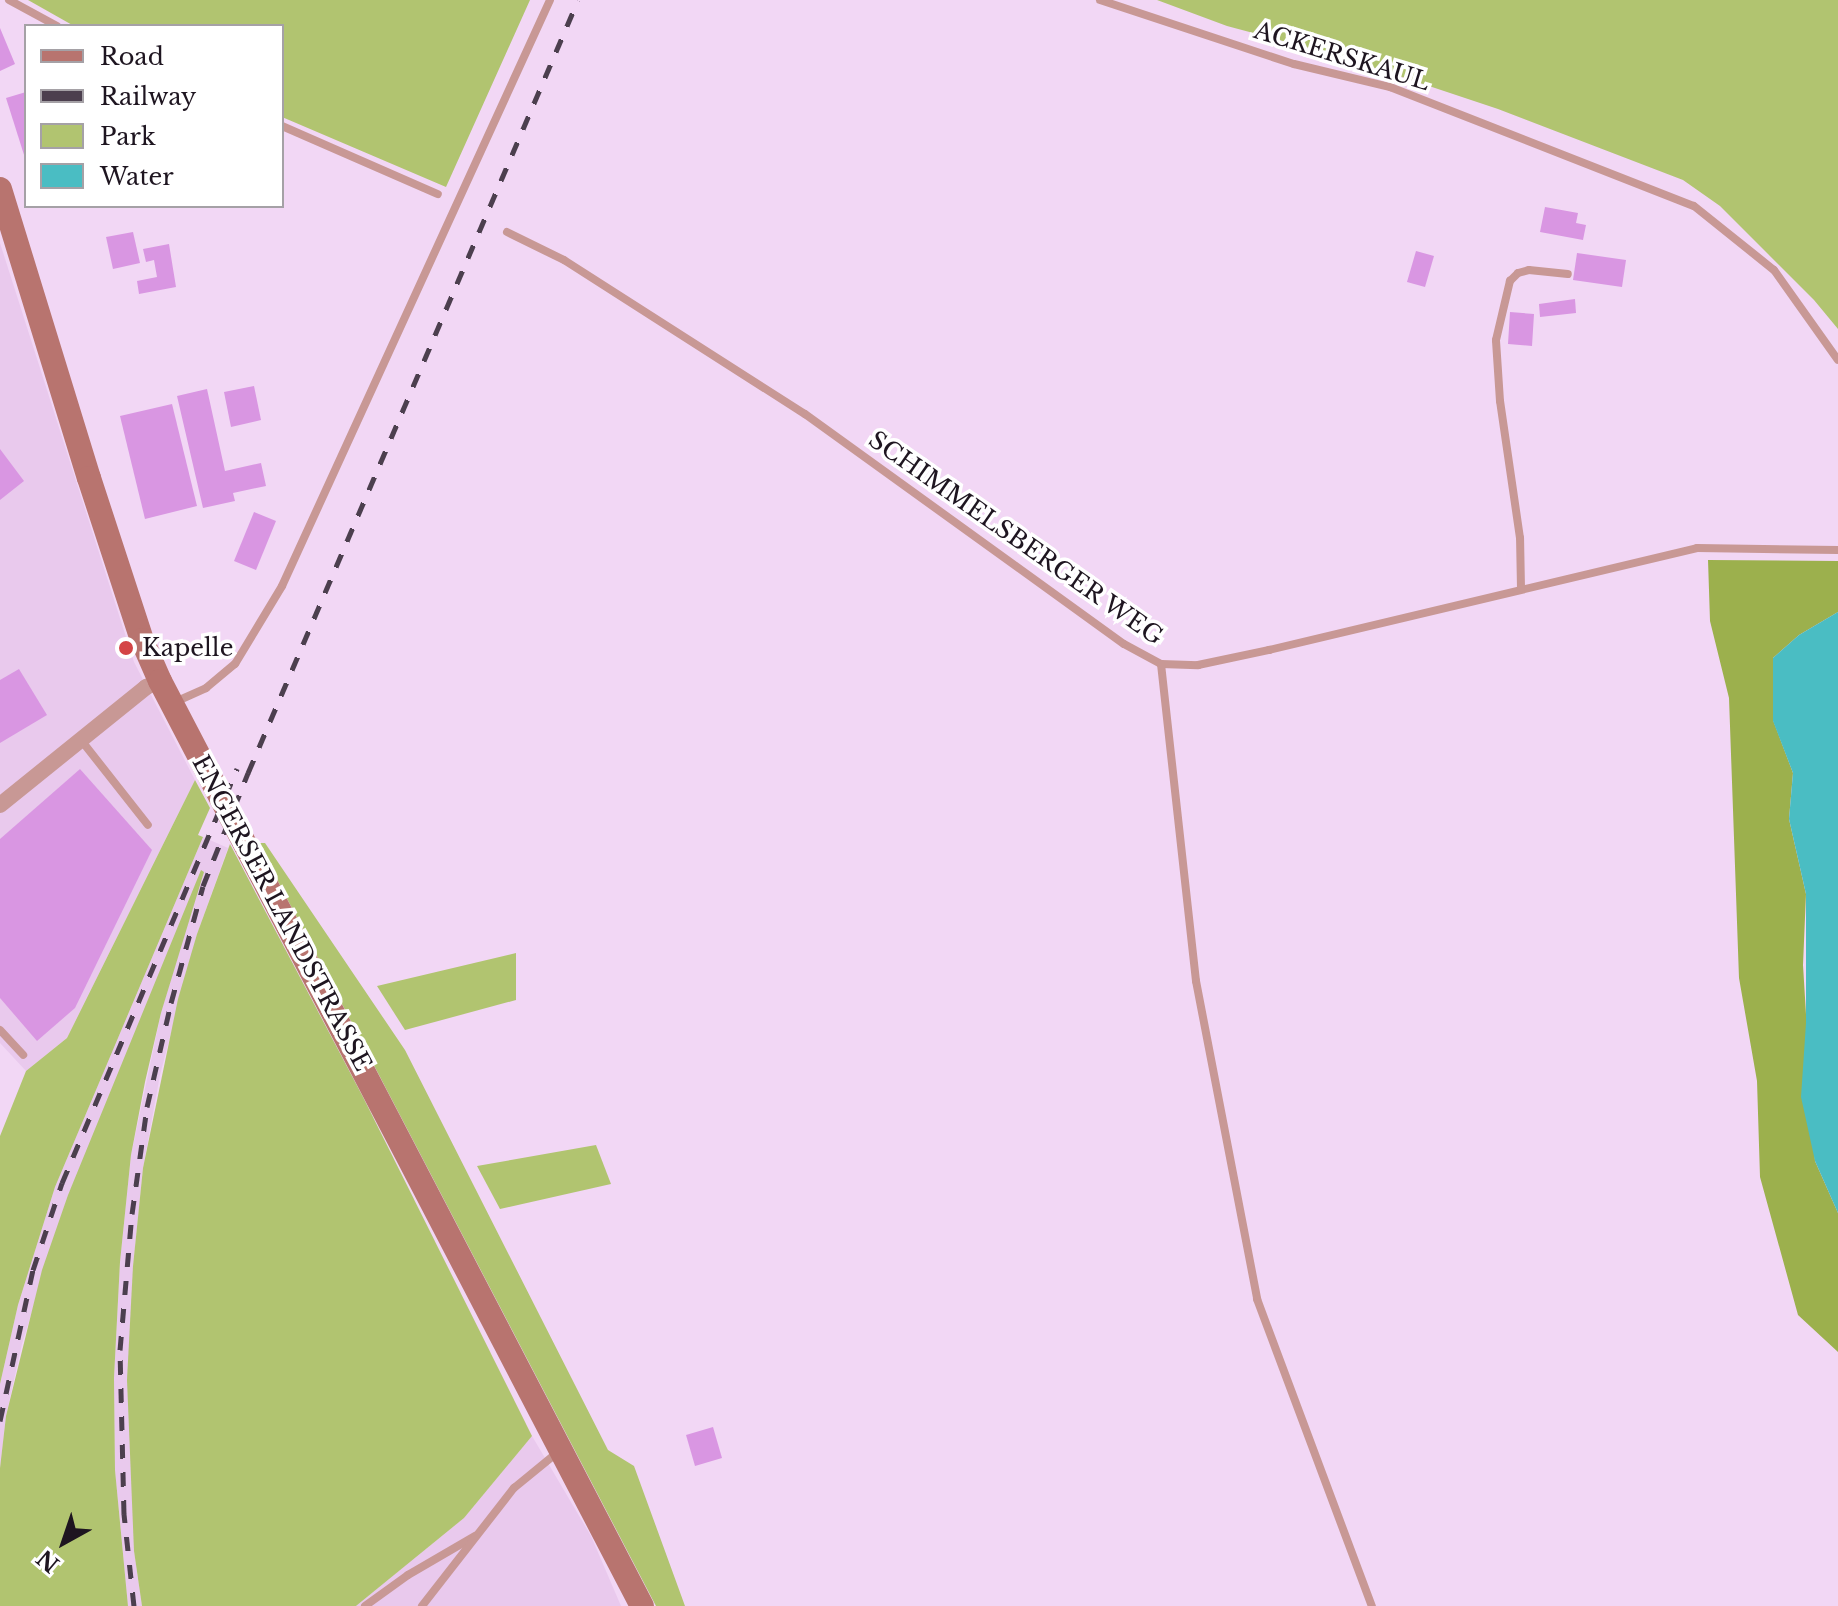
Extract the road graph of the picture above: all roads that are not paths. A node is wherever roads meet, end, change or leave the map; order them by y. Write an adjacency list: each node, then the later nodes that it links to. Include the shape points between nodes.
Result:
1 (9, 0): 4 (lane)
2 (550, 0): 15 (lane, via 282,586 235,664 206,688)
3 (1100, 0): 10 (lane, ACKERSKAUL, via 1294,64 1390,87 1694,206 1774,270)
4 (53, 24)
5 (284, 127): 7 (lane)
6 (0, 189): 14 (main road, ENGERSER LANDSTRASSE, via 89,478)
7 (438, 194)
8 (507, 232): 13 (lane, SCHIMMELSBERGER WEG, via 564,260 765,387 1124,644)
9 (1568, 274): 12 (lane, via 1518,273 1510,281 1496,340 1520,538)
10 (1838, 360)
11 (1838, 550): 12 (lane, SCHIMMELSBERGER WEG, via 1697,548)
12 (1521, 588): 13 (lane, SCHIMMELSBERGER WEG, via 1198,665)
13 (1161, 664): 26 (lane, via 1196,981 1257,1299)
14 (160, 681): 15 (main road, ENGERSER LANDSTRASSE); 16 (street)
15 (173, 703): 21 (main road, ENGERSER LANDSTRASSE)
16 (81, 740): 17 (street); 18 (lane)
17 (0, 805)
18 (148, 825)
19 (0, 1030): 20 (lane)
20 (23, 1055)
21 (562, 1449): 22 (lane, via 530,1471); 25 (main road, ENGERSER LANDSTRASSE)
22 (479, 1533): 23 (lane); 24 (lane)
23 (365, 1606)
24 (422, 1606)
25 (642, 1606)
26 (1372, 1606)

